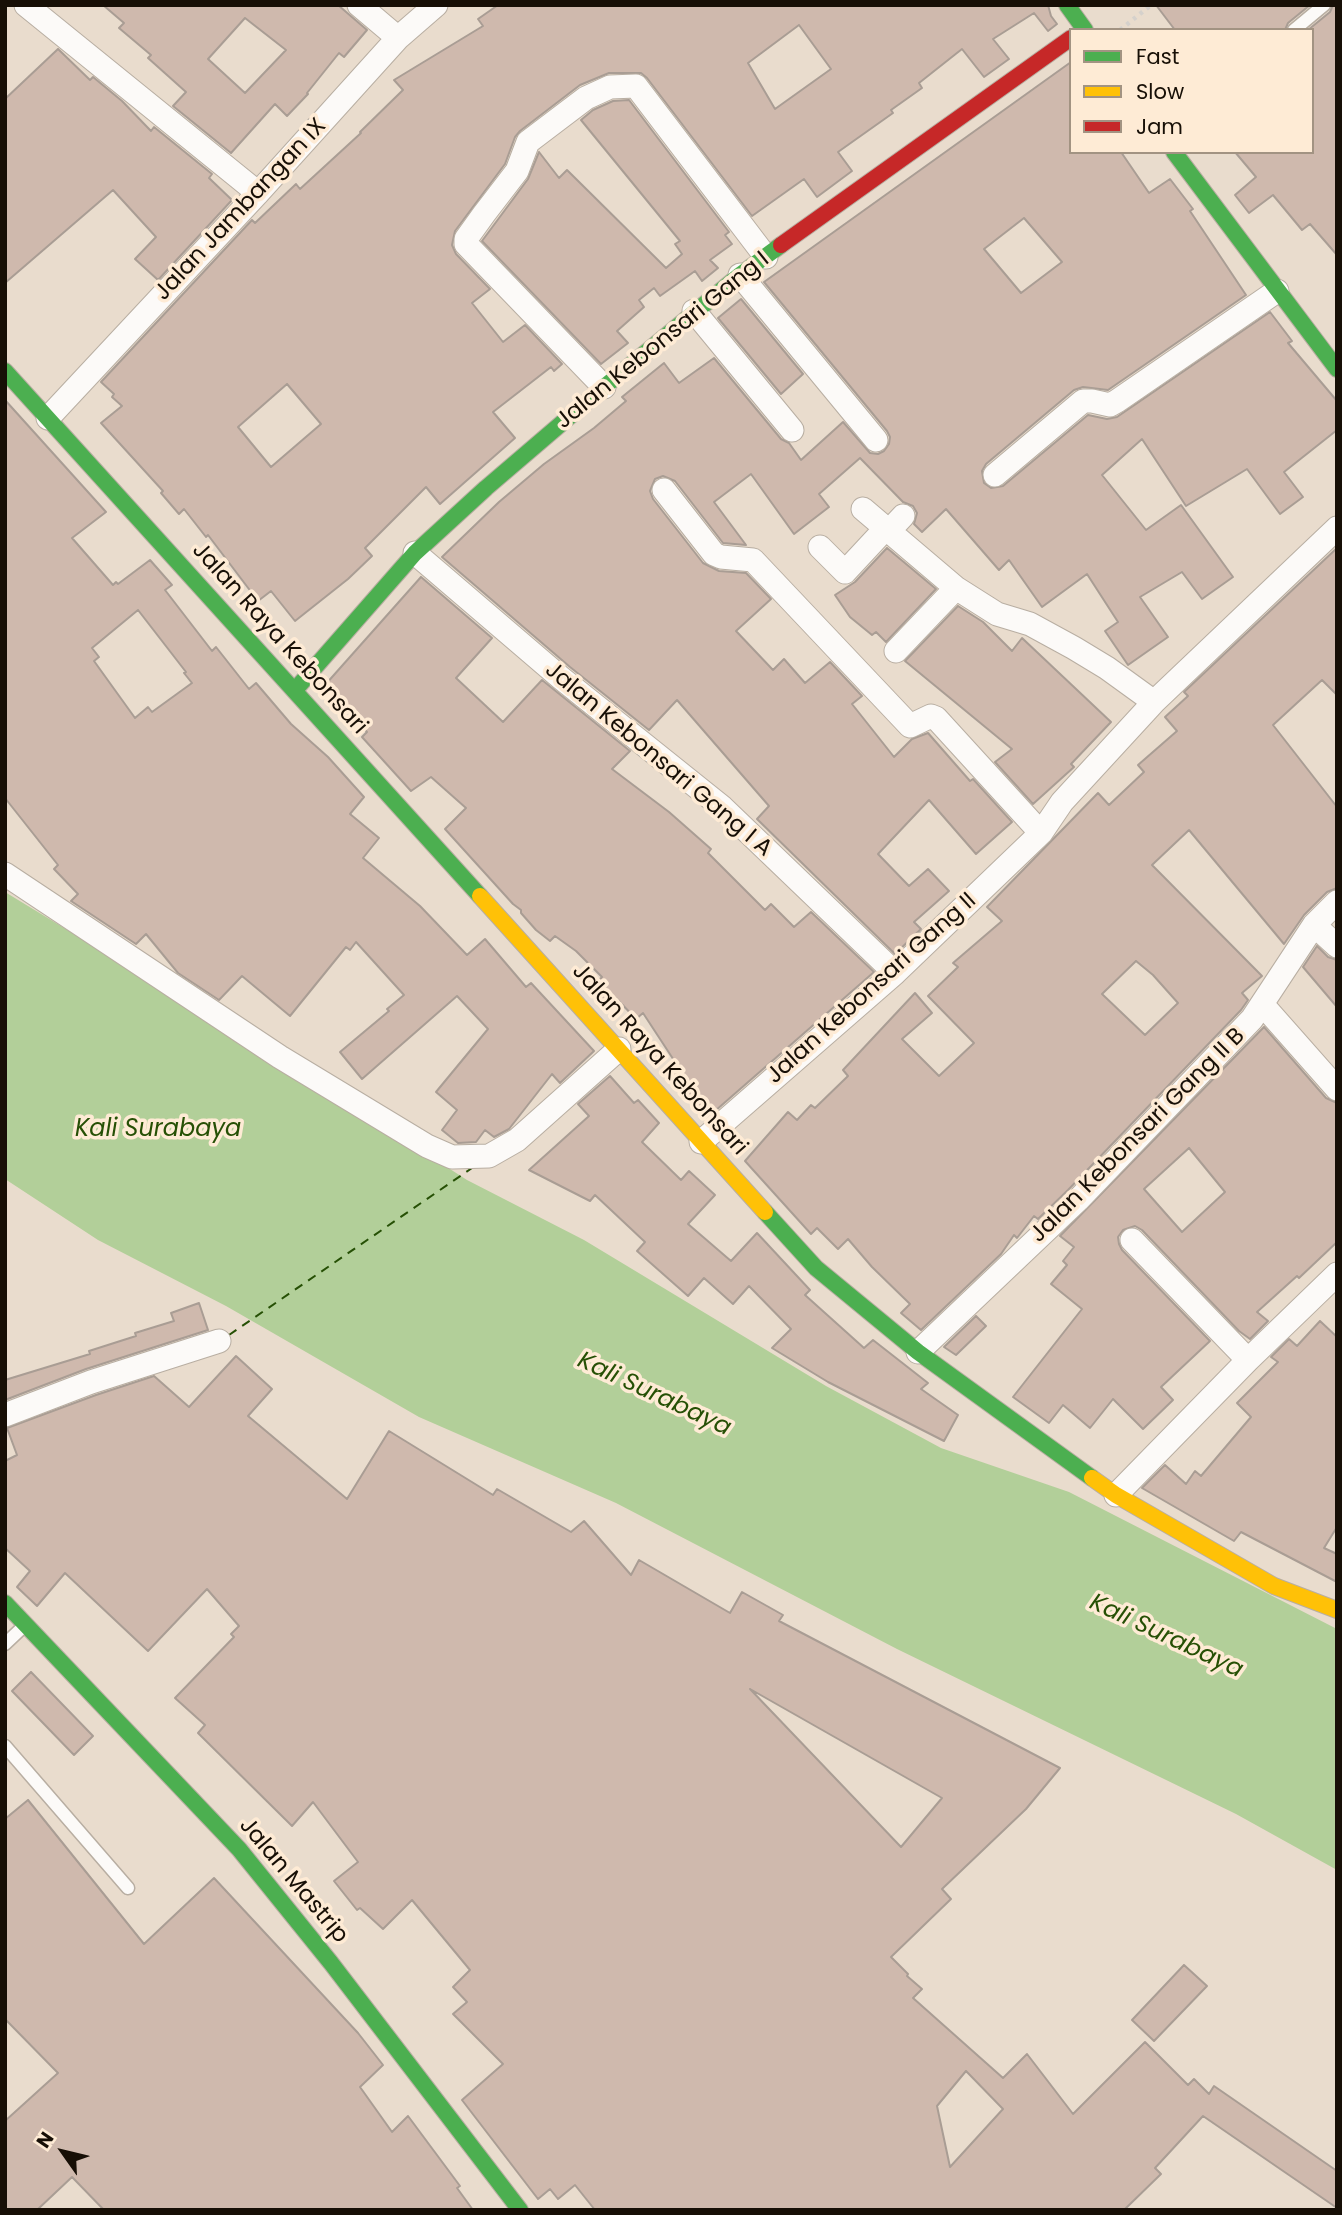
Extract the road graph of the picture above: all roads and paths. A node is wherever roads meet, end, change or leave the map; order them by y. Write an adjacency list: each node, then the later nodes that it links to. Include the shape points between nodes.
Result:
1 (26, 5): 13 (street)
2 (359, 5): 10 (street)
3 (436, 5): 10 (street, Jalan Jambangan IX)
4 (1067, 5): 7 (main road)
5 (1151, 5): 8 (path)
6 (1324, 5): 9 (lane)
7 (1078, 28)
8 (1122, 28)
9 (1296, 28)
10 (398, 38): 13 (street, Jalan Jambangan IX)
11 (1069, 40): 14 (main road, Jalan Kebonsari Gang I)
12 (1175, 154): 16 (main road)
13 (258, 193): 21 (street, Jalan Jambangan IX)
14 (766, 257): 15 (main road, Jalan Kebonsari Gang I); 20 (street, via 636,86 610,87 586,98 528,142 517,171 466,244)
15 (740, 275): 17 (main road, Jalan Kebonsari Gang I); 23 (street)
16 (1278, 291): 18 (main road); 24 (street, via 1110,405 1083,401)
17 (694, 311): 20 (main road, Jalan Kebonsari Gang I); 22 (street)
18 (1337, 369)
19 (5, 371): 21 (main road, Jalan Raya Kebonsari)
20 (604, 387): 30 (main road, Jalan Kebonsari Gang I)
21 (48, 418): 33 (main road, Jalan Raya Kebonsari)
22 (792, 430)
23 (876, 440)
24 (995, 475)
25 (664, 490): 35 (street, via 714,554 753,560 910,726 936,718)
26 (863, 509): 27 (street)
27 (892, 526): 29 (street, via 845,572); 31 (street)
28 (1337, 528): 34 (street, Jalan Kebonsari Gang II)
29 (820, 547)
30 (415, 553): 33 (main road, Jalan Kebonsari Gang I); 40 (street, Jalan Kebonsari Gang I A, via 722,807)
31 (956, 588): 32 (street); 34 (street, via 997,614 1030,624 1074,648)
32 (896, 652)
33 (295, 690): 42 (main road, Jalan Raya Kebonsari)
34 (1154, 702): 35 (street, Jalan Kebonsari Gang II, via 1062,802)
35 (1041, 832): 40 (street, Jalan Kebonsari Gang II)
36 (5, 874): 42 (street, via 280,1057 452,1157 489,1156 517,1140)
37 (1337, 902): 38 (street, Jalan Kebonsari Gang II B)
38 (1314, 925): 39 (street); 41 (street, Jalan Kebonsari Gang II B)
39 (1337, 946)
40 (895, 973): 44 (street, Jalan Kebonsari Gang II)
41 (1262, 1004): 43 (street); 48 (street, Jalan Kebonsari Gang II B, via 1078,1200)
42 (619, 1049): 44 (main road, Jalan Raya Kebonsari)
43 (1337, 1088)
44 (701, 1142): 48 (main road, Jalan Raya Kebonsari, via 816,1268)
45 (1132, 1240): 49 (street)
46 (1337, 1274): 49 (street)
47 (219, 1341): 50 (street)
48 (918, 1352): 51 (main road, Jalan Raya Kebonsari)
49 (1248, 1360): 51 (street)
50 (5, 1415)
51 (1116, 1495): 53 (main road, Jalan Raya Kebonsari, via 1275,1586)
52 (5, 1603): 54 (main road, Jalan Mastrip)
53 (1337, 1610)
54 (26, 1624): 55 (lane); 58 (main road, Jalan Mastrip, via 239,1849)
55 (5, 1644)
56 (5, 1746): 57 (lane)
57 (128, 1888)
58 (520, 2210)

